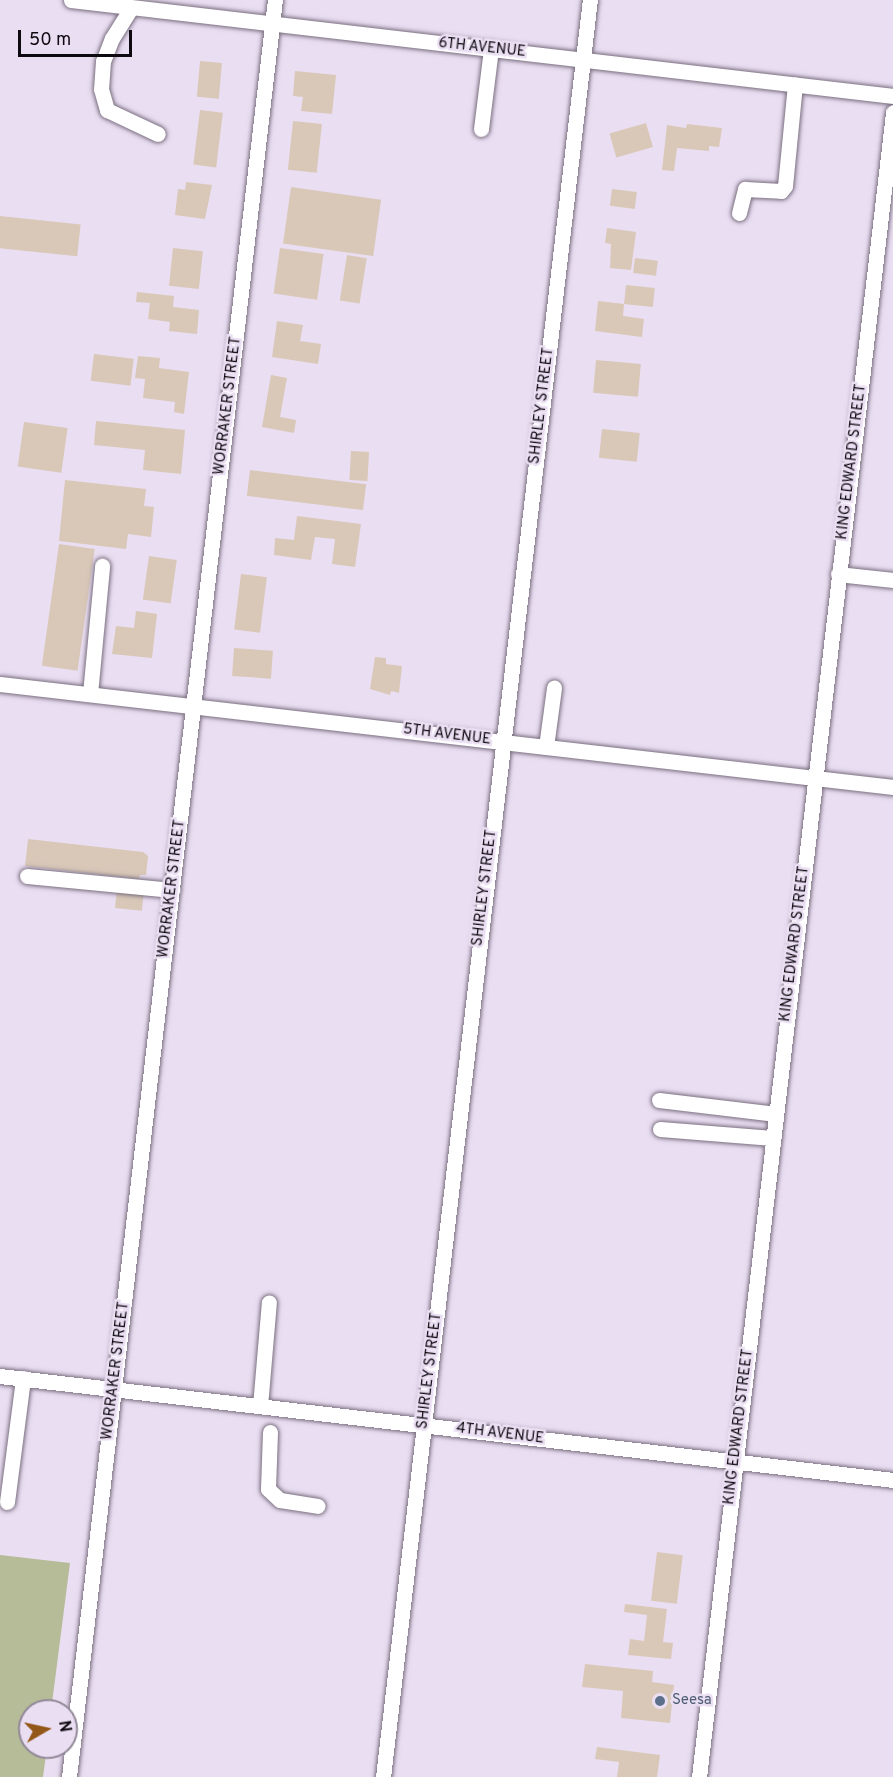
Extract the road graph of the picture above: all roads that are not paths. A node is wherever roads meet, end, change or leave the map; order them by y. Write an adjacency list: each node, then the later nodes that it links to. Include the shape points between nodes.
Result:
1 (71, 0): 4 (street, 6TH AVENUE)
2 (275, 0): 5 (street, WORRAKER STREET)
3 (590, 0): 7 (street, SHIRLEY STREET)
4 (131, 8): 5 (street, 6TH AVENUE); 12 (street, via 103,61 101,89 107,110)
5 (272, 25): 6 (street, 6TH AVENUE); 20 (street, WORRAKER STREET)
6 (490, 49): 7 (street, 6TH AVENUE); 11 (street)
7 (583, 59): 8 (street, 6TH AVENUE); 21 (street, SHIRLEY STREET)
8 (795, 84): 9 (street, 6TH AVENUE); 13 (street, via 785,186 781,191 745,189)
9 (893, 96)
10 (893, 112): 15 (street, KING EDWARD STREET)
11 (481, 129)
12 (158, 134)
13 (739, 213)
14 (102, 566): 19 (street)
15 (838, 574): 16 (street); 23 (street, KING EDWARD STREET)
16 (893, 580)
17 (0, 684): 19 (street, 5TH AVENUE)
18 (554, 688): 22 (street)
19 (90, 694): 20 (street, 5TH AVENUE)
20 (193, 706): 21 (street, 5TH AVENUE); 26 (street, WORRAKER STREET)
21 (502, 742): 22 (street, 5TH AVENUE); 36 (street, SHIRLEY STREET)
22 (546, 747): 23 (street, 5TH AVENUE)
23 (814, 778): 24 (street, 5TH AVENUE); 28 (street, KING EDWARD STREET)
24 (893, 787)
25 (27, 876): 26 (street)
26 (172, 890): 34 (street, WORRAKER STREET)
27 (659, 1100): 28 (street)
28 (776, 1114): 30 (street, KING EDWARD STREET)
29 (660, 1129): 30 (street)
30 (773, 1138): 38 (street, KING EDWARD STREET)
31 (268, 1302): 35 (street)
32 (0, 1376): 33 (street, 4TH AVENUE)
33 (22, 1378): 34 (street, 4TH AVENUE); 40 (street)
34 (114, 1389): 35 (street, 4TH AVENUE); 42 (street, WORRAKER STREET)
35 (260, 1406): 36 (street, 4TH AVENUE)
36 (424, 1425): 38 (street, 4TH AVENUE); 43 (street, SHIRLEY STREET)
37 (270, 1432): 41 (street, via 266,1478 273,1496)
38 (735, 1462): 39 (street, 4TH AVENUE); 44 (street, KING EDWARD STREET)
39 (893, 1480)
40 (7, 1502)
41 (318, 1506)
42 (69, 1777)
43 (383, 1777)
44 (699, 1777)

